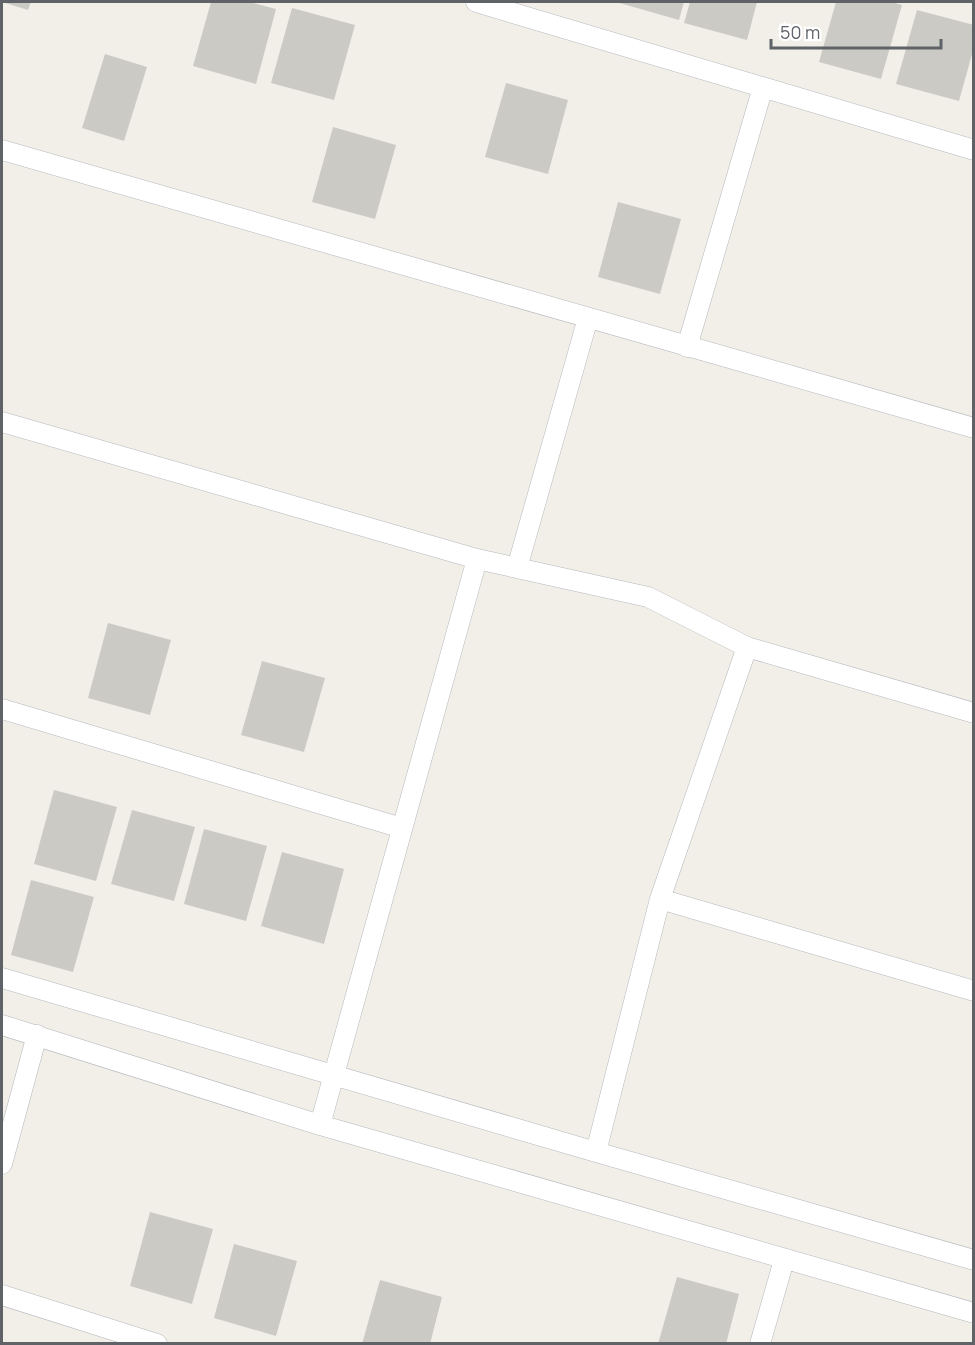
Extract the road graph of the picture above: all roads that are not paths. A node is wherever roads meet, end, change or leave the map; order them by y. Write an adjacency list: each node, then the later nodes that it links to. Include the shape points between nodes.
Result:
1 (476, 2): 2 (street)
2 (533, 10): 3 (street)
3 (763, 87): 5 (street); 7 (street)
4 (2, 150): 6 (street)
5 (974, 150)
6 (588, 318): 7 (street); 11 (street)
7 (687, 347): 9 (street)
8 (2, 422): 10 (street)
9 (974, 428)
10 (477, 559): 11 (street); 15 (street)
11 (517, 568): 12 (street, via 648,597)
12 (747, 647): 14 (street); 16 (street)
13 (2, 709): 15 (street)
14 (974, 712)
15 (402, 828): 21 (street)
16 (660, 899): 18 (street); 23 (street)
17 (2, 978): 21 (street)
18 (974, 991)
19 (2, 1025): 20 (street)
20 (37, 1035): 22 (street); 24 (street)
21 (333, 1076): 22 (street); 23 (street)
22 (320, 1125): 25 (street)
23 (596, 1152): 26 (street)
24 (2, 1164)
25 (784, 1260): 28 (street); 30 (street)
26 (974, 1260)
27 (2, 1295): 29 (street)
28 (974, 1313)
29 (157, 1344)
30 (760, 1344)

